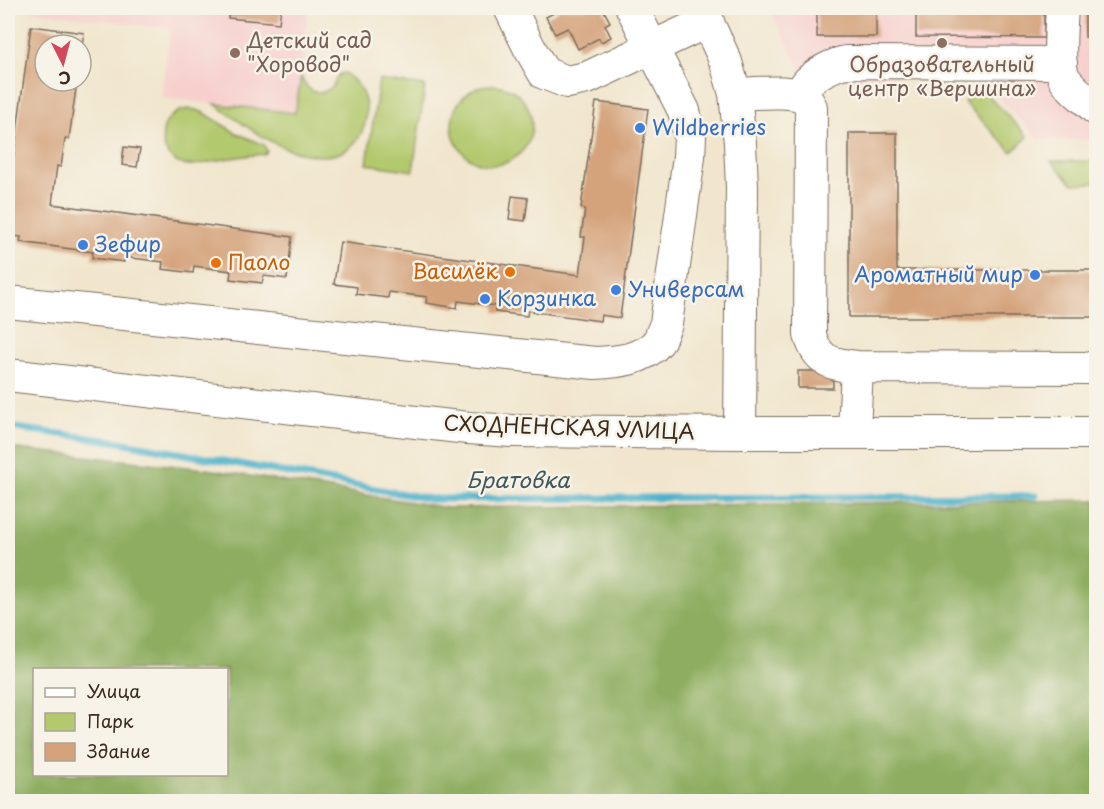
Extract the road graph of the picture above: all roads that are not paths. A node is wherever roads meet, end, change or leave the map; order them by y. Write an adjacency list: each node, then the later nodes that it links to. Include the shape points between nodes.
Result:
1 (510, 8): 5 (street, via 544,72 567,81 588,78)
2 (632, 8): 5 (street)
3 (1062, 8): 6 (street)
4 (705, 14): 5 (street); 7 (street)
5 (652, 47): 10 (street, via 684,111 690,136 666,324 650,350 635,357 595,363)
6 (1061, 63): 8 (street, via 846,62 830,67 807,83); 9 (street, via 1069,84)
7 (735, 94): 8 (street); 16 (street, via 742,187)
8 (800, 95): 11 (street, via 806,98 812,116 810,335 823,358)
9 (1096, 109)
10 (8, 302)
11 (857, 367): 12 (street); 14 (street)
12 (1096, 368)
13 (8, 375): 16 (street, СХОДНЕНСКАЯ УЛИЦА, via 468,428)
14 (854, 433): 15 (street, СХОДНЕНСКАЯ УЛИЦА); 16 (street, СХОДНЕНСКАЯ УЛИЦА)
15 (1096, 433)
16 (740, 434)

